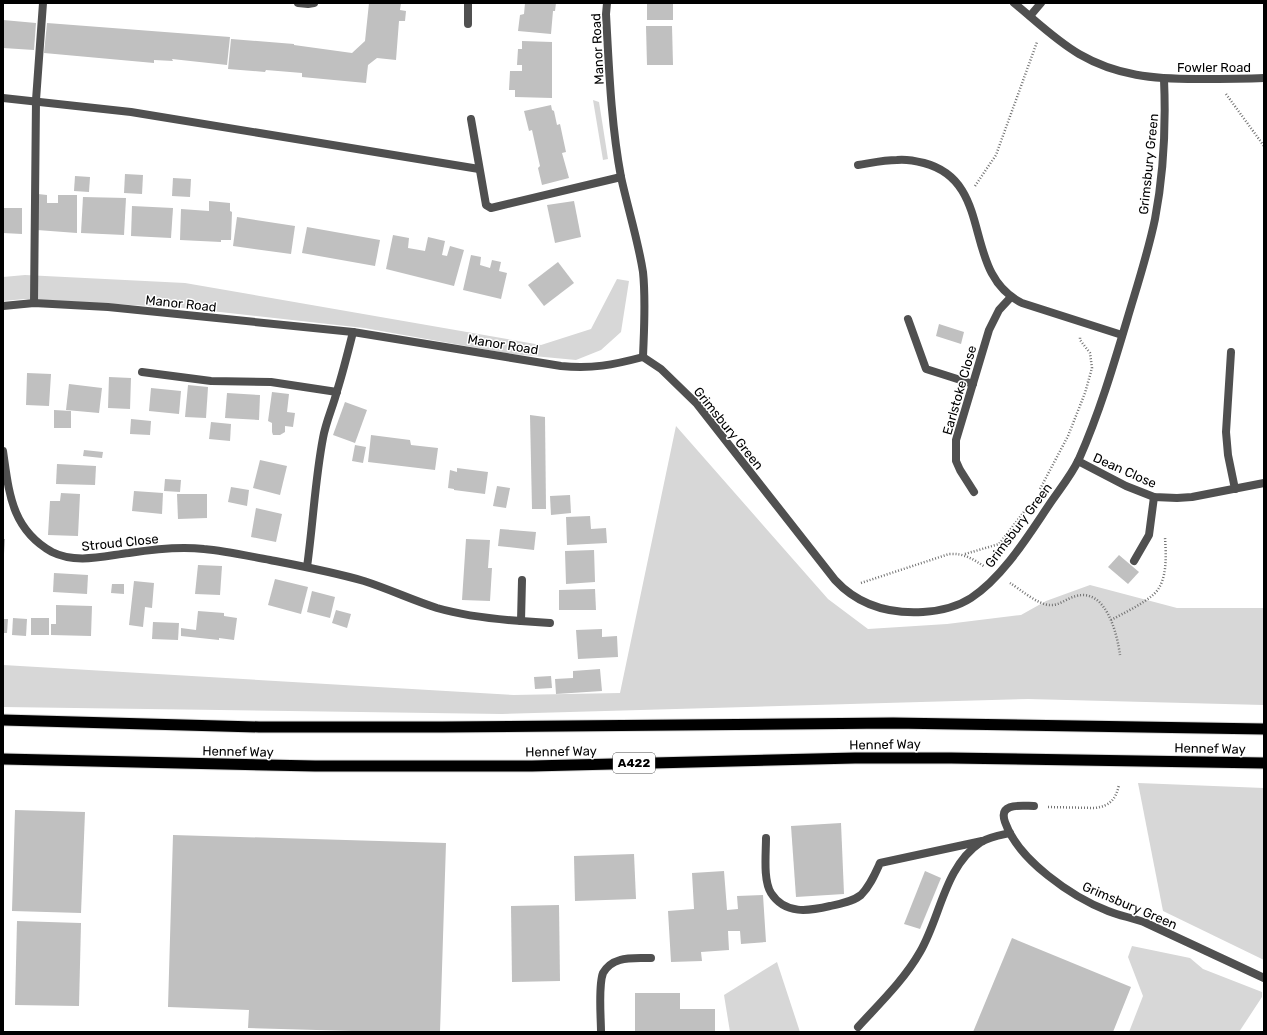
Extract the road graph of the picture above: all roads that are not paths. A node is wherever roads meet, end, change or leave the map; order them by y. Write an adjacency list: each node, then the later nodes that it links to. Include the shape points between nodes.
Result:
1 (43, 3): 13 (street)
2 (298, 3): 3 (street)
3 (314, 3)
4 (468, 3): 9 (street)
5 (607, 3): 17 (street, Manor Road, via 610,81)
6 (1014, 3): 8 (street, Fowler Road)
7 (1041, 3): 8 (street)
8 (1030, 16): 11 (street, Fowler Road, via 1059,40 1098,64 1139,76)
9 (468, 24)
10 (1264, 78): 11 (street, Fowler Road)
11 (1164, 79): 23 (street, Grimsbury Green, via 1165,144 1155,219)
12 (3, 98): 13 (street)
13 (36, 100): 16 (street, via 131,112); 19 (street)
14 (471, 119): 16 (street)
15 (858, 165): 18 (street, via 897,160 918,162 936,166 951,176 967,198 991,273)
16 (479, 169): 17 (street, via 486,204 491,208)
17 (621, 177): 25 (street, Manor Road, via 643,274)
18 (1011, 298): 23 (street); 27 (street, Earlstoke Close, via 999,310 989,330)
19 (34, 303): 20 (street, Manor Road); 22 (street, Manor Road, via 108,307)
20 (3, 306)
21 (908, 319): 27 (street, via 926,369)
22 (353, 332): 25 (street, Manor Road, via 572,367 604,367); 28 (street)
23 (1122, 335): 30 (street, Grimsbury Green, via 1095,420)
24 (1231, 352): 32 (street, via 1226,432)
25 (643, 358): 30 (street, Grimsbury Green, via 661,370 697,404 843,589 866,604 879,608 912,613 928,612 958,605 971,598 997,575 1028,537)
26 (142, 372): 28 (street, via 211,381 271,382)
27 (973, 384): 33 (street, Earlstoke Close, via 956,440 956,461)
28 (337, 392): 36 (street, via 319,462)
29 (3, 451): 36 (street, Stroud Close, via 10,497 24,529 52,552 61,556 83,559 169,548 204,548)
30 (1078, 461): 34 (street, Dean Close, via 1126,486)
31 (1264, 483): 32 (street, Dean Close)
32 (1235, 489): 34 (street, Dean Close, via 1192,497)
33 (974, 492)
34 (1154, 497): 35 (street, via 1149,535)
35 (1134, 561)
36 (308, 567): 38 (street, Stroud Close, via 365,581 455,613 491,619)
37 (522, 580): 38 (street)
38 (521, 620): 39 (street, Stroud Close)
39 (550, 623)
40 (3, 720): 41 (highway, Hennef Way, via 259,727 893,722)
41 (1264, 730)
42 (3, 759): 43 (highway, Hennef Way / A422, via 316,766 532,766 855,758)
43 (1264, 763)
44 (1034, 806): 45 (street, Grimsbury Green, via 1006,809 1004,821)
45 (1010, 833): 47 (street); 49 (street, Grimsbury Green, via 1038,866 1061,886 1083,900 1143,922)
46 (766, 838): 47 (street, via 768,884 771,892 788,908 807,911 846,903 860,895 872,881 880,864)
47 (982, 841): 50 (street, via 952,874 928,937 913,964)
48 (651, 958): 51 (street, via 621,959 612,962 607,968 601,988)
49 (1264, 978)
50 (858, 1027)
51 (601, 1032)

